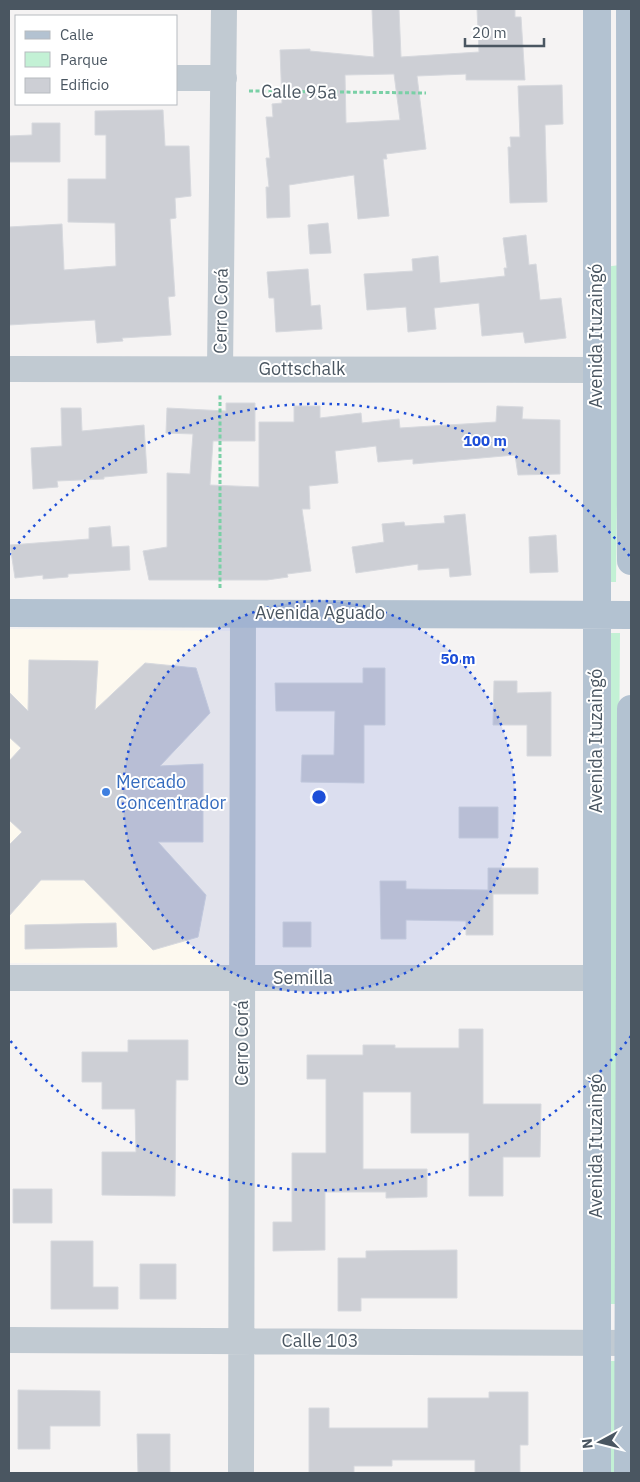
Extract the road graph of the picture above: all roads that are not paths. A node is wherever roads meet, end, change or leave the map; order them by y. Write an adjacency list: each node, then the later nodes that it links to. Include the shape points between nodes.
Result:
1 (224, 9): 5 (street, Cerro Corá)
2 (597, 9): 6 (main road, Avenida Ituzaingó)
3 (630, 9): 7 (main road, Avenida Ituzaingó)
4 (178, 78): 5 (street)
5 (224, 78): 9 (street, Cerro Corá)
6 (597, 246): 7 (street); 10 (main road, Avenida Ituzaingó)
7 (630, 246): 11 (main road, Avenida Ituzaingó)
8 (9, 369): 9 (street, Gottschalk)
9 (220, 369): 10 (street, Gottschalk)
10 (596, 370): 14 (main road, Avenida Ituzaingó)
11 (631, 561)
12 (9, 613): 13 (main road, Avenida Aguado)
13 (231, 613): 14 (main road, Avenida Aguado); 19 (street, Cerro Corá)
14 (596, 615): 15 (main road, Avenida Aguado); 20 (main road, Avenida Ituzaingó)
15 (631, 615)
16 (631, 709): 17 (main road, Avenida Ituzaingó)
17 (631, 976): 24 (main road, Avenida Ituzaingó)
18 (9, 978): 19 (street, Semilla)
19 (242, 978): 20 (street, Semilla); 22 (street, Cerro Corá)
20 (596, 978): 23 (main road, Avenida Ituzaingó)
21 (9, 1340): 22 (street, Calle 103)
22 (241, 1340): 23 (street, Calle 103); 25 (street, Cerro Corá)
23 (597, 1341): 24 (street, Calle 103); 26 (main road, Avenida Ituzaingó)
24 (630, 1343): 27 (main road, Avenida Ituzaingó)
25 (241, 1473)
26 (597, 1473)
27 (628, 1473)

